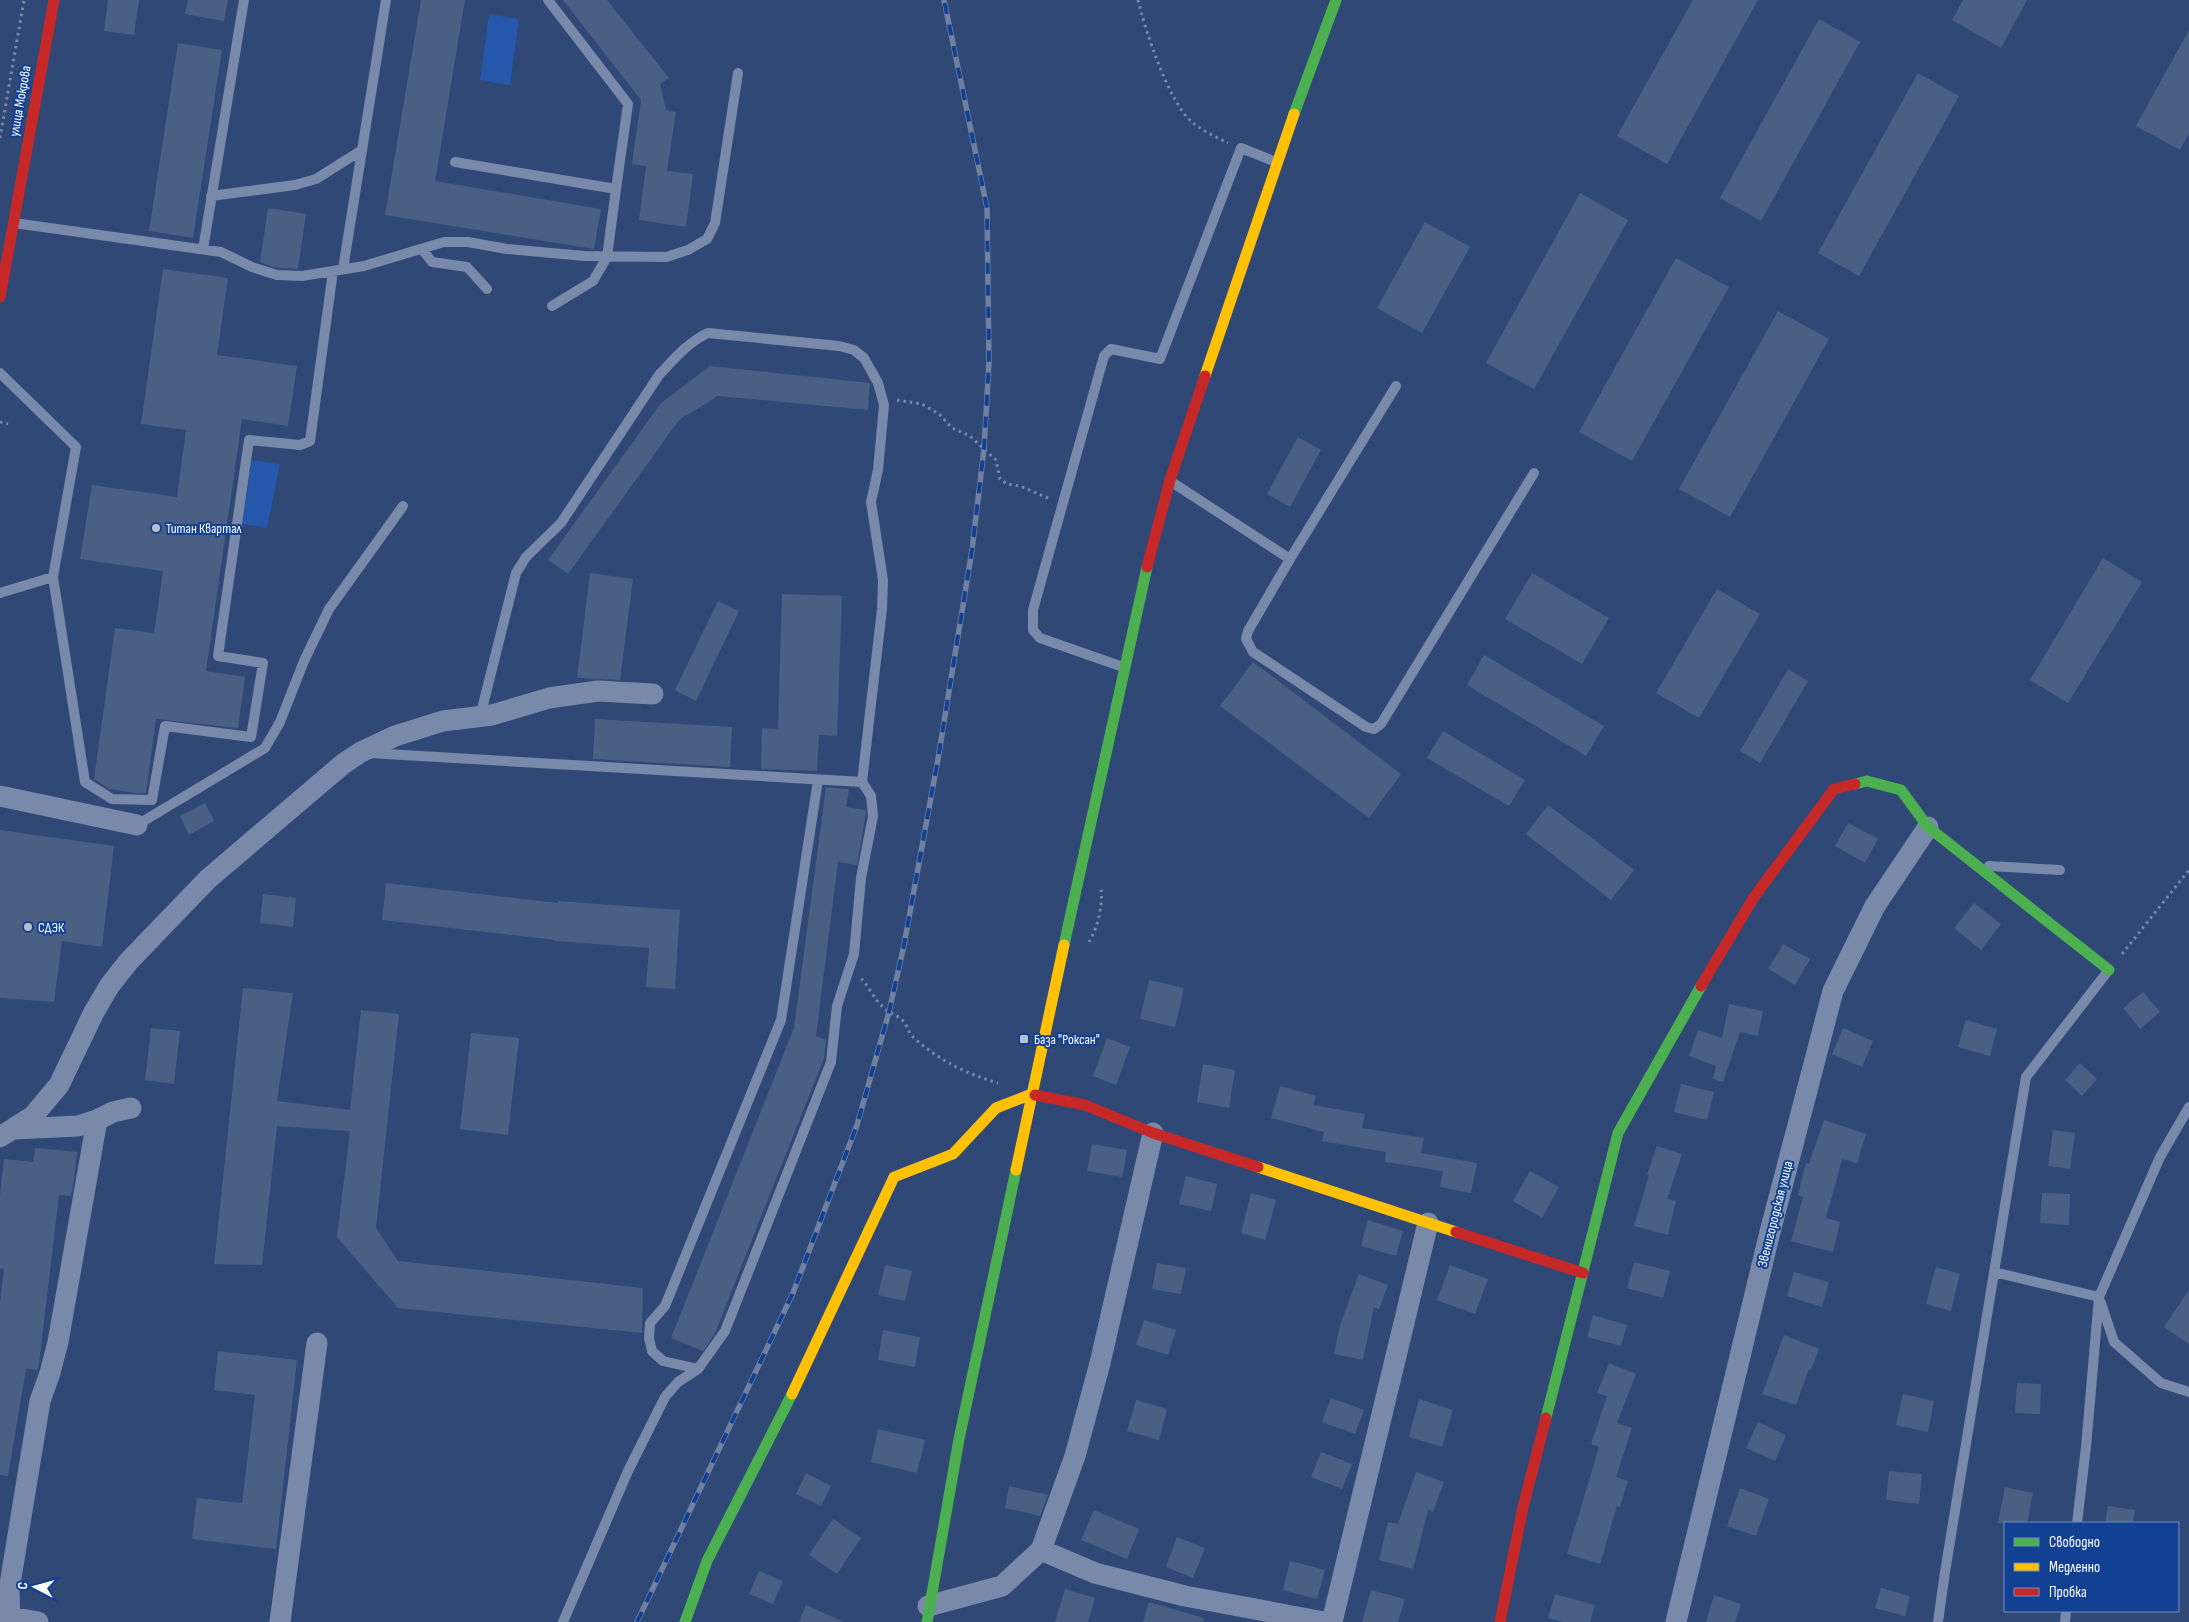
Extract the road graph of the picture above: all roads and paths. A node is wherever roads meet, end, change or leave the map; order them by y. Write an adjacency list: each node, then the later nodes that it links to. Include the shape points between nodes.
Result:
1 (24, 0): 9 (path)
2 (54, 0): 16 (street, улица Мокрова)
3 (244, 0): 15 (lane)
4 (386, 0): 11 (lane)
5 (548, 0): 14 (lane, via 628,104)
6 (1138, 0): 10 (path, via 1170,90 1190,121)
7 (1336, 0): 13 (street)
8 (738, 72): 19 (lane, via 715,223 707,239 666,257)
9 (0, 138)
10 (1240, 148): 13 (lane); 31 (lane, via 1160,360 1111,349 1104,356)
11 (362, 150): 15 (lane, via 316,179 295,186); 20 (lane)
12 (455, 162): 14 (lane)
13 (1277, 163): 30 (street)
14 (616, 189): 19 (lane)
15 (211, 196): 18 (lane)
16 (13, 223): 18 (lane); 22 (street, улица Мокрова)
17 (422, 248): 19 (lane, via 444,242 468,242 507,249); 20 (lane, via 364,266); 21 (lane, via 432,262 467,267)
18 (203, 249): 20 (lane, via 221,252 276,275 302,276)
19 (607, 257): 23 (lane, via 593,281)
20 (338, 270): 34 (lane, via 310,441 300,445 249,440 218,656 263,663 251,737 165,726 152,800 112,799 85,782)
21 (487, 288)
22 (0, 297)
23 (552, 306)
24 (0, 373): 34 (lane, via 76,446)
25 (1396, 386): 33 (lane)
26 (881, 392): 31 (path, via 895,400 922,404 940,414 952,428 970,436 996,460 1000,479); 38 (lane, via 864,358 854,350 708,334 692,341 659,375 561,523 526,557 516,573); 41 (lane, via 883,434 871,502 884,580)
27 (0, 422): 28 (path)
28 (8, 424)
29 (1534, 473): 33 (lane, via 1381,724 1374,729 1366,727 1253,652 1246,639)
30 (1170, 480): 33 (lane); 36 (street, via 1155,532)
31 (1062, 504): 36 (lane, via 1033,610 1033,630 1040,638)
32 (403, 506): 43 (lane, via 329,609 280,722 265,748)
33 (1290, 559)
34 (53, 577): 35 (lane)
35 (0, 593)
36 (1127, 668): 50 (street)
37 (653, 694): 38 (street, via 588,692 549,698)
38 (480, 717): 39 (street, via 443,721 395,736)
39 (361, 752): 40 (lane); 54 (street, via 319,782 208,879 129,961 94,1012 59,1085 33,1116)
40 (818, 780): 41 (lane); 61 (lane, via 781,1020 665,1306 650,1323 648,1338 652,1351 663,1361)
41 (862, 782): 48 (lane, via 871,796 873,816 861,878 854,954)
42 (0, 796): 43 (street)
43 (137, 825)
44 (1928, 827): 45 (street); 58 (street, via 1901,790 1867,781 1834,789 1819,808 1754,896 1618,1133); 74 (street, Звенигородская улица, via 1875,906 1833,991 1769,1236)
45 (1976, 866): 46 (lane); 49 (street)
46 (2060, 870)
47 (2189, 870): 49 (path)
48 (849, 968): 50 (path, via 865,982 882,1007 902,1020 911,1035 934,1055 980,1077); 61 (lane, via 836,1006 831,1062 725,1331)
49 (2109, 970): 57 (lane, via 2026,1077)
50 (1032, 1094): 55 (street, via 1085,1105); 65 (street); 70 (street, via 996,1108 953,1154 894,1177 756,1466 720,1531 690,1602)
51 (2189, 1107): 59 (lane, via 2160,1157)
52 (131, 1108): 53 (street)
53 (97, 1120): 54 (street, via 78,1126); 66 (street, via 58,1342 40,1401)
54 (8, 1133)
55 (1153, 1133): 56 (street); 64 (street, via 1076,1456)
56 (1428, 1223): 58 (street); 72 (street)
57 (1994, 1272): 59 (lane); 75 (lane)
58 (1583, 1273): 73 (street, via 1523,1507)
59 (2099, 1297): 62 (lane, via 2114,1342 2161,1383); 63 (lane)
60 (317, 1343): 68 (street)
61 (698, 1369): 69 (lane, via 678,1382 665,1397 628,1471)
62 (2189, 1392)
63 (2077, 1522)
64 (1041, 1550): 65 (street, via 1002,1586); 71 (street, via 1095,1573 1185,1596)
65 (927, 1614)
66 (7, 1618): 67 (street)
67 (38, 1622)
68 (280, 1622)
69 (563, 1622)
70 (685, 1622)
71 (1324, 1622)
72 (1332, 1622)
73 (1500, 1622)
74 (1676, 1622)
75 (1938, 1622)

